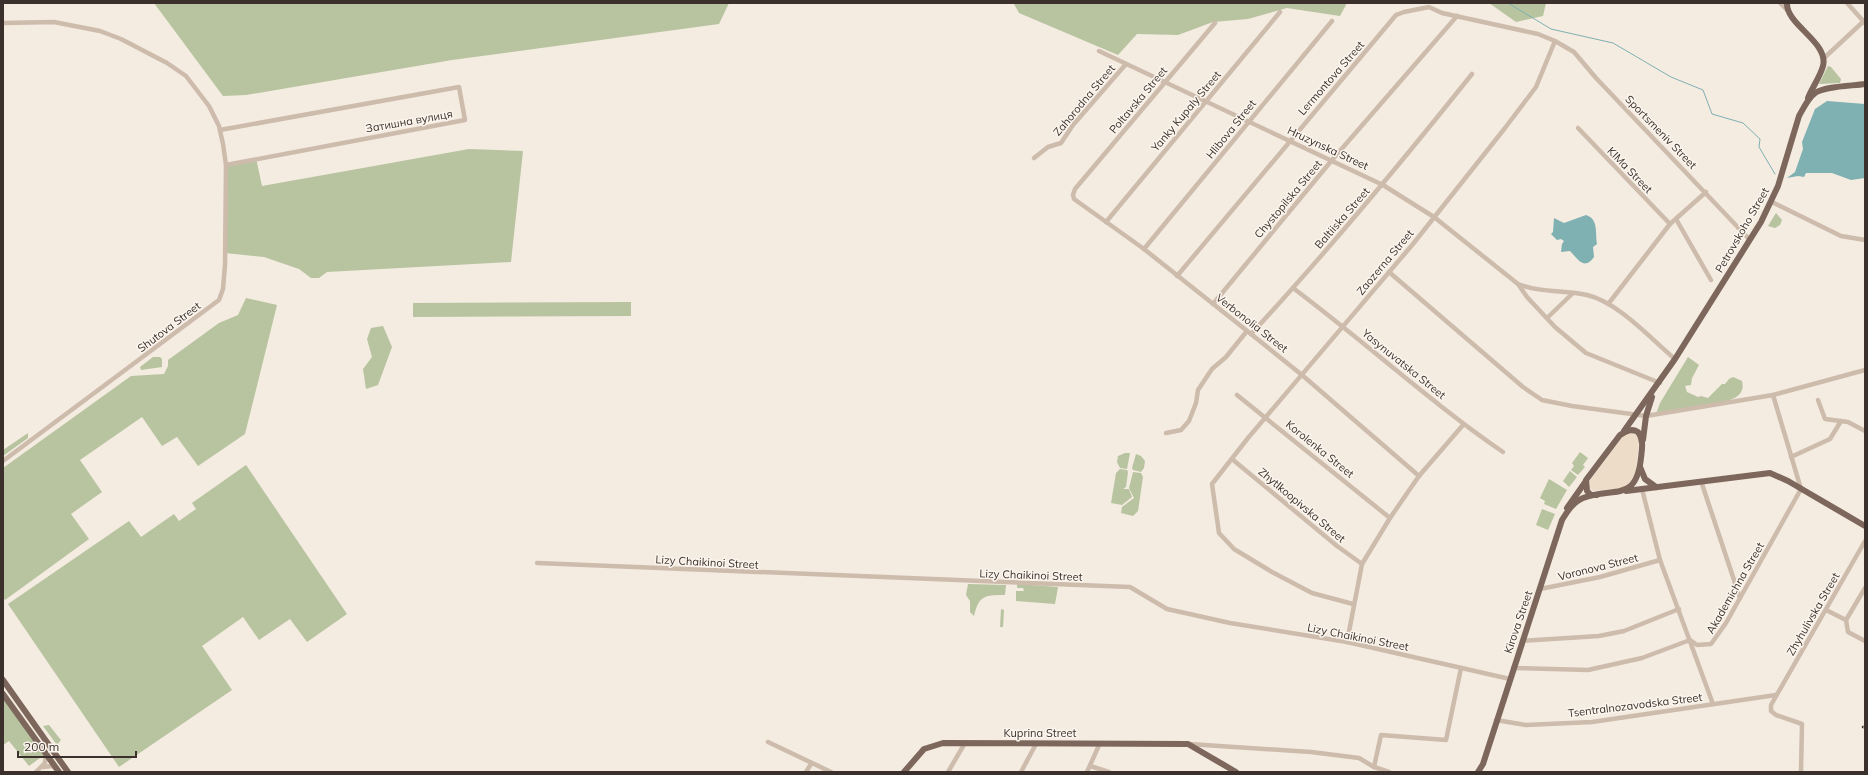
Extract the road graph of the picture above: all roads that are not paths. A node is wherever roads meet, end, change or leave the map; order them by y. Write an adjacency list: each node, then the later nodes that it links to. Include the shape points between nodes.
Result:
1 (1780, 3): 4 (street)
2 (1787, 3): 4 (main road)
3 (1847, 3): 8 (street)
4 (1788, 11): 13 (main road, via 1819,49)
5 (1280, 12): 18 (street, Yanky Kupaly Street)
6 (1457, 16): 11 (street, Lermontova Street, via 1538,34); 23 (street, Lermontova Street, via 1429,8 1404,12 1396,16); 25 (street, Chystopilska Street)
7 (1332, 21): 20 (street, Hlibova Street)
8 (1864, 22): 13 (street)
9 (3, 23): 22 (street, Shutova Street, via 60,23 100,31 121,39 186,76 209,106)
10 (1215, 23): 16 (street, Poltavska Street)
11 (1555, 41): 29 (street, Sportsmeniv Street, via 1574,52); 31 (street, Zaozerna Street, via 1536,88)
12 (1099, 51): 14 (street, Hruzynska Street)
13 (1823, 59): 19 (main road, via 1823,67)
14 (1126, 64): 16 (street, Hruzynska Street); 24 (street, Zahorodna Street, via 1073,125 1061,143 1048,147)
15 (1472, 74): 27 (street, Baltiiska Street)
16 (1165, 83): 18 (street, Hruzynska Street); 28 (street, Poltavska Street)
17 (1865, 84): 19 (main road, Petrovskoho Street, via 1814,93)
18 (1206, 102): 20 (street, Hruzynska Street); 33 (street, Yanky Kupaly Street)
19 (1804, 106): 30 (main road, Petrovskoho Street)
20 (1249, 120): 23 (street, Hruzynska Street); 37 (street, Hlibova Street)
21 (1578, 128): 34 (street, KIMa Street)
22 (220, 130): 26 (street, Shutova Street); 26 (street, Затишна вулиця, via 459,87 464,113 465,120)
23 (1290, 140): 25 (street, Hruzynska Street); 39 (street, Lermontova Street)
24 (1034, 158)
25 (1332, 160): 27 (street, Hruzynska Street); 47 (street, Chystopilska Street)
26 (226, 165): 72 (street, Shutova Street, via 226,265 219,300)
27 (1383, 184): 31 (street, Hruzynska Street); 42 (street, Baltiiska Street)
28 (1075, 189): 33 (street, Verbonolia Street, via 1072,195 1074,199)
29 (1706, 192): 32 (street); 35 (street, Sportsmeniv Street)
30 (1772, 202): 35 (main road, Petrovskoho Street); 36 (street, via 1841,236)
31 (1434, 217): 38 (street, Zaozerna Street); 41 (street, Hruzynska Street)
32 (1676, 219): 34 (street); 40 (street)
33 (1106, 222): 37 (street, Verbonolia Street)
34 (1670, 224): 46 (street)
35 (1750, 240): 52 (main road, Petrovskoho Street)
36 (1865, 240)
37 (1144, 249): 39 (street, Verbonolia Street)
38 (1389, 272): 49 (street, Zaozerna Street); 60 (street, via 1523,387 1542,400)
39 (1177, 276): 47 (street, Verbonolia Street)
40 (1711, 280)
41 (1518, 284): 43 (street); 45 (street, Hruzynska Street)
42 (1293, 288): 49 (street, Yasynuvatska Street); 51 (street, Baltiiska Street)
43 (1532, 289): 44 (street); 45 (street)
44 (1572, 294): 46 (street, via 1587,295); 48 (street)
45 (1527, 296): 48 (street, Hruzynska Street); 50 (street, Hruzynska Street)
46 (1610, 303): 52 (street)
47 (1212, 304): 51 (street, Verbonolia Street)
48 (1547, 318): 50 (street, Hruzynska Street)
49 (1343, 325): 54 (street, Zaozerna Street); 64 (street, Yasynuvatska Street)
50 (1555, 326): 55 (street, Hruzynska Street, via 1586,354)
51 (1249, 332): 54 (street, Verbonolia Street); 66 (street, Baltiiska Street, via 1212,370 1198,390 1189,421 1181,430)
52 (1676, 359): 55 (main road, Petrovskoho Street)
53 (1865, 370): 58 (street)
54 (1302, 375): 62 (street, Zaozerna Street); 74 (street, Verbonolia Street)
55 (1660, 383): 56 (main road, Petrovskoho Street)
56 (1654, 391): 60 (main road, Petrovskoho Street); 61 (main road)
57 (1237, 395): 62 (street, Korolenka Street)
58 (1773, 395): 61 (street); 70 (street)
59 (1818, 400): 63 (street, via 1825,419)
60 (1636, 415): 61 (street); 67 (main road, Petrovskoho Street)
61 (1646, 416): 68 (main road)
62 (1266, 417): 71 (street, Zaozerna Street); 82 (street, Korolenka Street)
63 (1841, 421): 65 (street); 70 (street, via 1830,439)
64 (1463, 425): 69 (street, Yasynuvatska Street); 74 (street)
65 (1865, 431)
66 (1166, 433)
67 (1620, 435): 68 (main road, via 1628,430 1635,430 1640,434); 75 (main road)
68 (1643, 444): 73 (main road)
69 (1503, 452)
70 (1791, 457): 79 (street)
71 (1232, 459): 88 (street, Zhytlkoopivska Street); 92 (street, Zaozerna Street, via 1212,484 1219,533 1234,549 1272,572 1312,593)
72 (3, 461)
73 (1640, 467): 77 (main road, via 1645,479); 80 (main road, via 1634,483)
74 (1419, 476): 82 (street)
75 (1586, 480): 81 (main road, via 1587,491); 83 (main road, via 1569,504)
76 (1701, 481): 77 (main road, Kirova Street); 79 (main road, Kirova Street, via 1770,473); 91 (street)
77 (1656, 487): 78 (main road, Kirova Street)
78 (1642, 489): 80 (main road, Kirova Street); 86 (street)
79 (1801, 489): 84 (main road, Kirova Street); 91 (street, Akademichna Street)
80 (1620, 492): 81 (main road, Kirova Street)
81 (1597, 495): 83 (main road, Kirova Street, via 1578,501)
82 (1390, 518): 88 (street)
83 (1562, 520): 90 (main road, Kirova Street)
84 (1865, 526)
85 (1865, 541): 94 (street, Zhyhulivska Street)
86 (1660, 560): 90 (street, Voronova Street, via 1600,578); 93 (street)
87 (537, 563): 99 (street, Lizy Chaikinoi Street, via 1130,587 1167,609 1230,623)
88 (1362, 564): 92 (street)
89 (1865, 588): 95 (street)
90 (1540, 589): 97 (main road, Kirova Street)
91 (1740, 598): 96 (street, Akademichna Street, via 1711,644 1697,645)
92 (1353, 604): 99 (street)
93 (1679, 609): 96 (street); 97 (street, via 1624,630 1599,636)
94 (1826, 610): 95 (street); 105 (street, Zhyhulivska Street)
95 (1846, 620): 98 (street, via 1848,632)
96 (1690, 640): 101 (street, via 1642,658 1588,670); 106 (street)
97 (1522, 641): 101 (main road, Kirova Street)
98 (1865, 641)
99 (1347, 642): 100 (street, Lizy Chaikinoi Street)
100 (1461, 668): 102 (street, Lizy Chaikinoi Street); 117 (street, via 1446,740 1381,734)
101 (1513, 668): 102 (main road, Kirova Street)
102 (1510, 679): 107 (main road, Kirova Street)
103 (3, 680): 120 (main road)
104 (3, 694): 113 (main road)
105 (1776, 695): 106 (street, Tsentralnozavodska Street); 131 (street, via 1771,705 1772,711 1776,715 1802,724)
106 (1713, 704): 107 (street, Tsentralnozavodska Street, via 1592,722 1526,725)
107 (1496, 720): 130 (main road, Kirova Street, via 1483,764)
108 (768, 742): 114 (street)
109 (965, 743): 111 (main road, Kuprina Street); 123 (main road, Kuprina Street, via 943,743 924,749); 124 (street)
110 (1100, 743): 111 (main road, Kuprina Street); 112 (main road, Kuprina Street); 115 (street)
111 (1036, 744): 125 (street)
112 (1188, 744): 117 (street, Kuprina Street, via 1311,752 1359,758); 128 (main road, Kuprina Street)
113 (46, 754): 116 (street); 118 (main road)
114 (812, 764): 121 (street); 122 (street)
115 (1090, 766): 126 (street); 127 (street)
116 (43, 767): 118 (street, via 52,766); 119 (street)
117 (1374, 767): 129 (street, Kuprina Street)
118 (57, 770)
119 (36, 772)
120 (68, 772)
121 (806, 772)
122 (831, 772)
123 (904, 772)
124 (948, 772)
125 (1021, 772)
126 (1087, 772)
127 (1109, 772)
128 (1236, 772)
129 (1389, 772)
130 (1478, 772)
131 (1801, 772)

